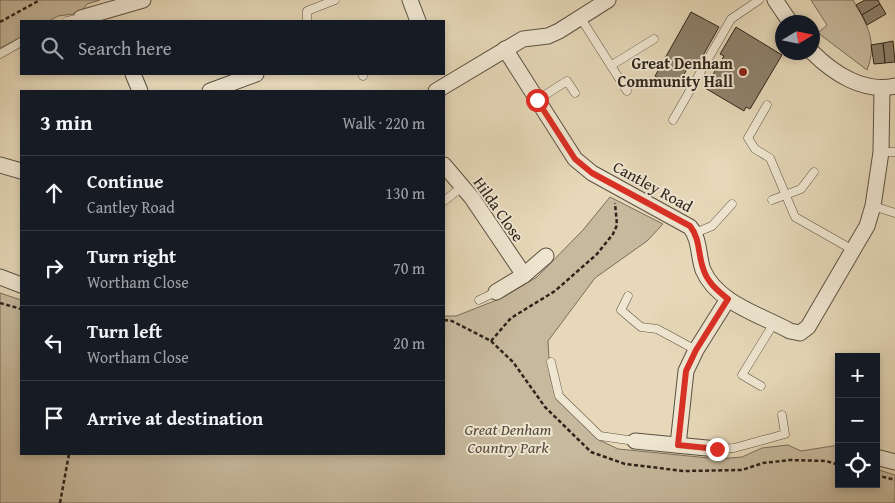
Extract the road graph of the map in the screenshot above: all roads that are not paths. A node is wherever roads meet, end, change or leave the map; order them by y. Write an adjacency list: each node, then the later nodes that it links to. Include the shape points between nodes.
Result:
1 (143, 0): 8 (street)
2 (335, 0): 11 (lane, via 307,11)
3 (410, 0): 12 (street)
4 (608, 0): 9 (street)
5 (759, 0): 30 (lane, via 731,19)
6 (775, 0): 7 (street)
7 (785, 15)
8 (111, 16): 10 (street)
9 (580, 18): 15 (street, via 548,36 523,39); 18 (lane)
10 (74, 20)
11 (306, 20)
12 (418, 20)
13 (654, 39): 18 (lane)
14 (20, 43): 16 (lane)
15 (505, 49): 20 (street); 28 (street, Cantley Road)
16 (0, 54)
17 (820, 60): 22 (street, via 863,85)
18 (612, 65): 26 (lane)
19 (133, 75): 23 (street)
20 (446, 78): 25 (street)
21 (252, 81): 24 (street)
22 (888, 88): 31 (street, Cantley Road)
23 (140, 90)
24 (214, 90)
25 (437, 90)
26 (627, 91)
27 (574, 93): 28 (lane, via 567,81)
28 (537, 100): 43 (street, Cantley Road, via 575,159 592,173 690,226)
29 (767, 105): 37 (lane, via 748,138 755,149 770,158)
30 (673, 120)
31 (888, 152): 41 (street, Cantley Road)
32 (0, 165): 34 (street)
33 (445, 166): 36 (street, Hilda Close)
34 (20, 171)
35 (814, 172): 37 (lane, via 801,189)
36 (462, 186): 38 (lane); 46 (street, Hilda Close)
37 (785, 195): 39 (lane); 44 (lane, via 795,217)
38 (445, 200)
39 (772, 200)
40 (732, 204): 43 (lane, via 712,226)
41 (874, 206): 42 (lane); 44 (street, Cantley Road)
42 (895, 213)
43 (695, 233): 51 (street, Cantley Road, via 703,269 711,285)
44 (853, 250): 53 (street, Cantley Road, via 808,327 800,333)
45 (546, 256): 46 (street)
46 (524, 275): 49 (street)
47 (0, 277): 48 (street)
48 (20, 285)
49 (496, 292): 52 (lane)
50 (628, 296): 54 (lane, via 620,310 641,327 657,329)
51 (728, 299): 53 (street, Cantley Road); 54 (street)
52 (479, 300)
53 (774, 323): 56 (lane, via 742,375)
54 (696, 350): 59 (street, via 686,371)
55 (552, 362): 58 (lane, via 559,396 600,436)
56 (761, 386)
57 (782, 415): 60 (lane, via 785,434 734,448)
58 (635, 441): 59 (street)
59 (678, 445): 60 (street)
60 (717, 449)
61 (880, 458): 62 (street)
62 (894, 460)

